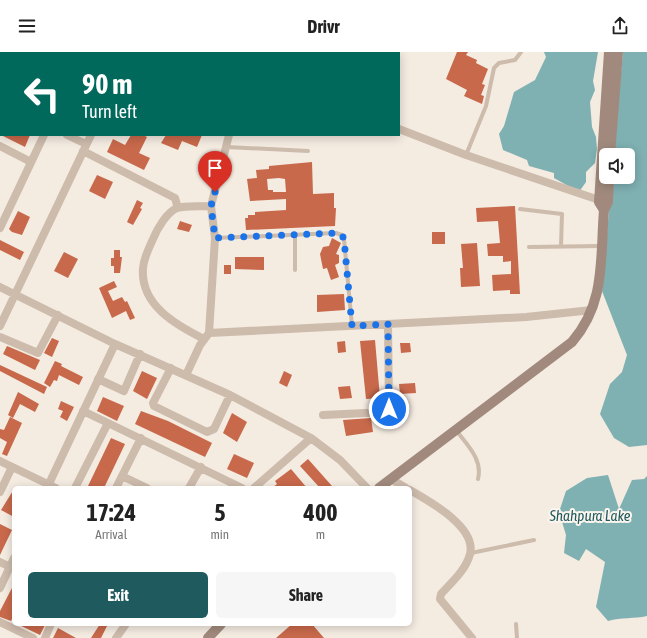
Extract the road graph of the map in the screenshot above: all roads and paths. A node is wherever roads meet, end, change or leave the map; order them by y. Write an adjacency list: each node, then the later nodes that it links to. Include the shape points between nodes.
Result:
1 (520, 52): 14 (lane, via 515,60 499,63 494,68 486,106)
2 (609, 52): 17 (street)
3 (618, 52): 12 (street)
4 (400, 129): 14 (street)
5 (44, 136): 15 (street)
6 (68, 136): 11 (street)
7 (91, 136): 11 (street)
8 (229, 136): 10 (street)
9 (0, 146): 15 (street)
10 (226, 147): 13 (lane); 18 (street)
11 (85, 148): 19 (street, via 175,198); 29 (street)
12 (611, 148)
13 (308, 151)
14 (466, 154): 17 (street)
15 (31, 162): 21 (street)
16 (608, 184): 17 (street)
17 (604, 205): 25 (street)
18 (211, 206): 19 (street); 23 (street)
19 (178, 208): 35 (street, via 157,230 143,267 144,282 148,294 168,320)
20 (520, 209): 24 (lane, via 562,214)
21 (0, 228)
22 (295, 234): 23 (lane); 27 (lane); 34 (lane, via 342,235)
23 (215, 238): 35 (street)
24 (561, 246): 25 (lane); 26 (lane)
25 (601, 246): 30 (street, via 597,298)
26 (529, 247)
27 (296, 270)
28 (0, 287): 29 (street)
29 (15, 294): 31 (street); 33 (street)
30 (592, 310): 32 (street, via 526,318); 46 (street, via 586,324 572,342)
31 (58, 315): 36 (street, via 38,353); 37 (street)
32 (388, 324): 34 (street); 44 (street, via 388,412)
33 (0, 326)
34 (352, 326): 35 (street)
35 (206, 336): 40 (street)
36 (0, 337)
37 (115, 344): 38 (street); 41 (street)
38 (140, 354): 39 (street); 41 (street, via 124,391)
39 (171, 368): 40 (street); 42 (street, via 154,406 207,432 214,429)
40 (186, 375): 42 (street)
41 (98, 379): 43 (street)
42 (230, 395): 48 (street)
43 (83, 411): 45 (street); 56 (street)
44 (323, 415)
45 (108, 423): 47 (street); 57 (street)
46 (456, 430): 53 (street); 54 (lane, via 478,459)
47 (141, 438): 51 (street); 52 (street)
48 (311, 438): 62 (street); 63 (street, via 340,460)
49 (0, 461): 50 (street)
50 (12, 467): 55 (street); 67 (street)
51 (201, 467): 60 (street); 61 (street)
52 (122, 476): 58 (street); 59 (street)
53 (390, 479): 64 (street); 65 (street)
54 (478, 479)
55 (48, 486)
56 (50, 486)
57 (76, 486)
58 (117, 486)
59 (143, 486)
60 (191, 486)
61 (238, 486)
62 (256, 486)
63 (365, 486)
64 (381, 486)
65 (402, 486)
66 (412, 491): 69 (street, via 445,511 468,536)
67 (0, 492)
68 (534, 540): 69 (lane)
69 (470, 553): 85 (street, via 464,567 440,598)
70 (0, 562): 72 (street)
71 (12, 562): 72 (street)
72 (10, 567): 73 (street)
73 (0, 588)
74 (0, 622): 76 (street)
75 (516, 624): 86 (lane)
76 (12, 625)
77 (14, 626): 81 (street)
78 (50, 626): 82 (street)
79 (125, 626): 83 (street)
80 (219, 626): 84 (street)
81 (33, 638)
82 (45, 638)
83 (116, 638)
84 (208, 638)
85 (472, 638)
86 (517, 638)

